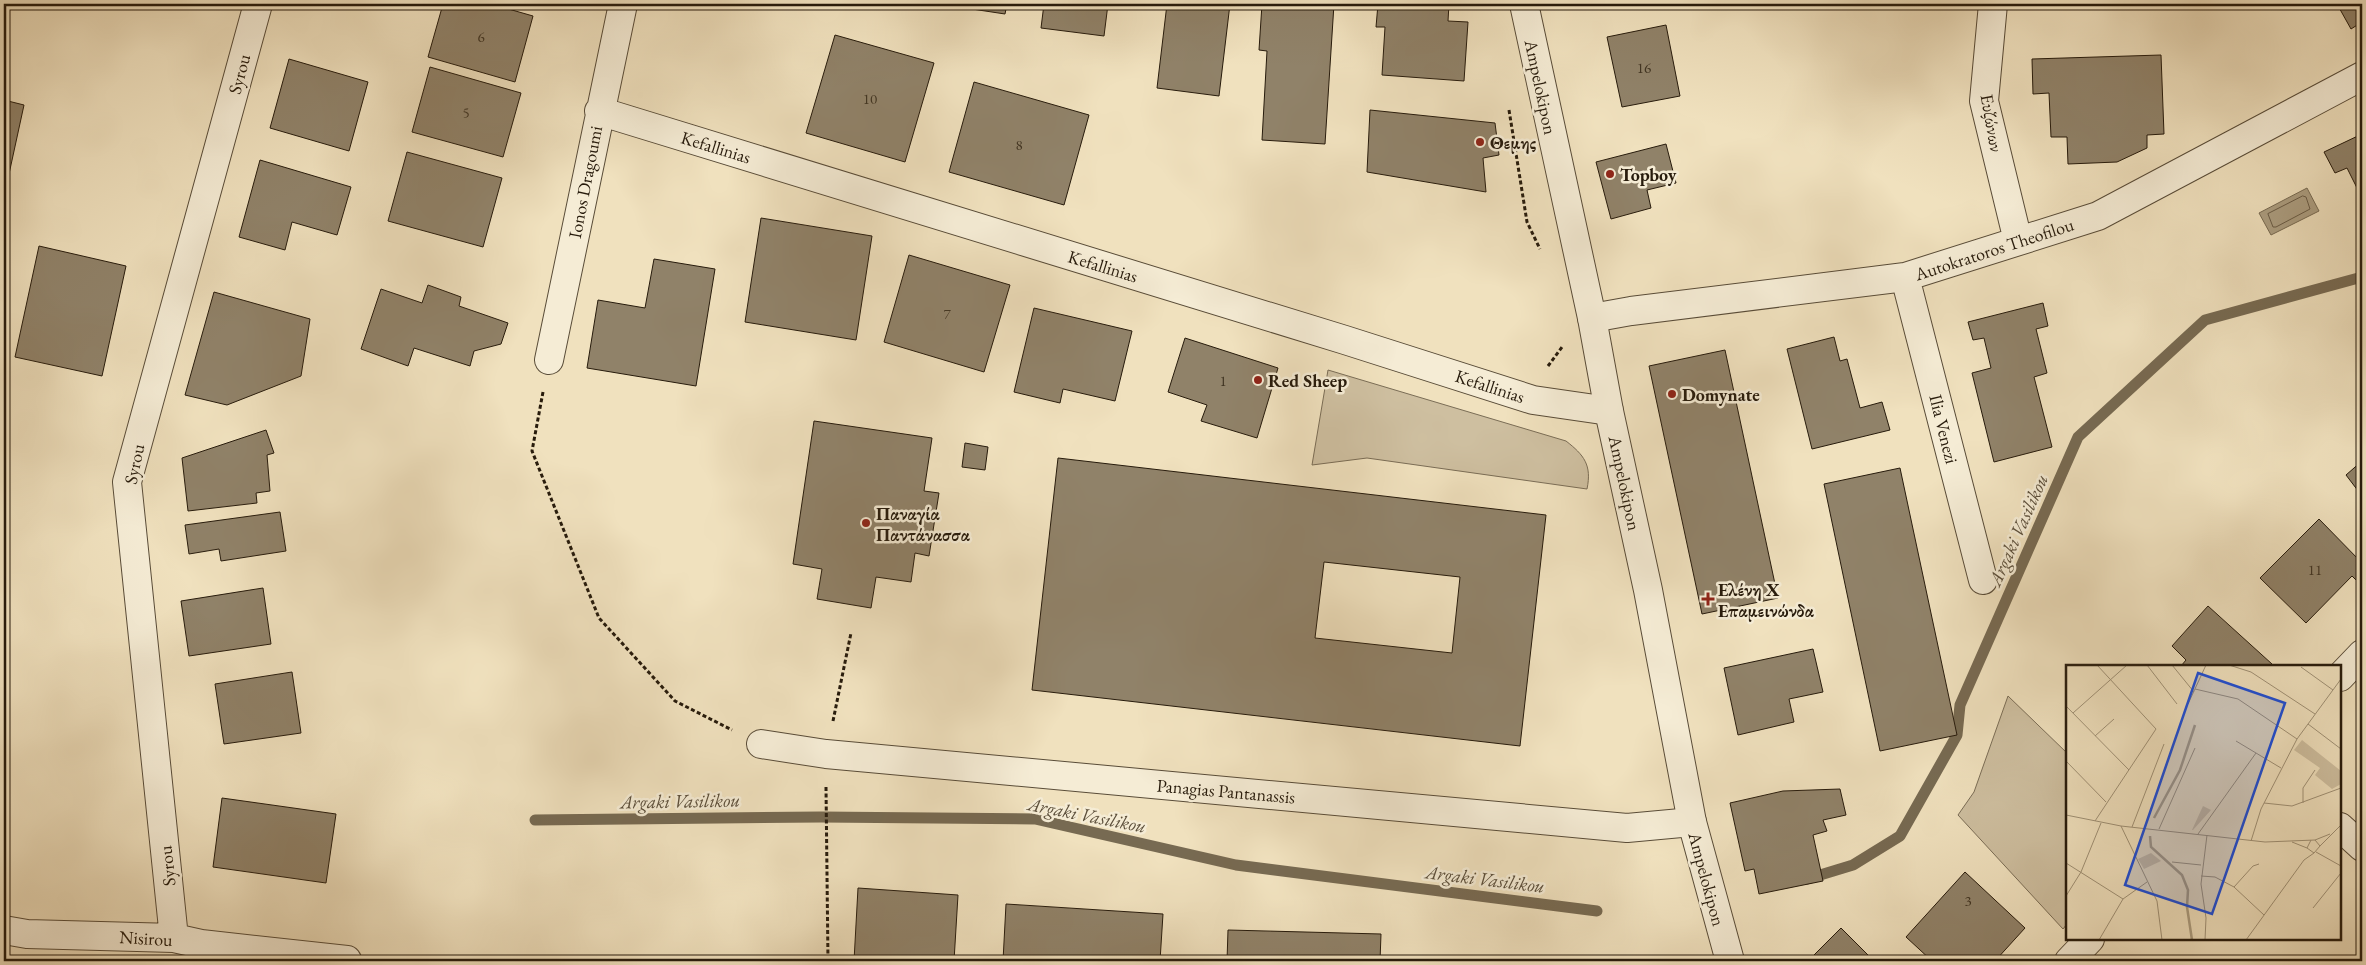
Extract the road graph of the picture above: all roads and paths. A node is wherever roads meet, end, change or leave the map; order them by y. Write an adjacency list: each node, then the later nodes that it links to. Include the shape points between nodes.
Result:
1 (258, 4): 26 (street, Syrou, via 127,482)
2 (623, 4): 7 (street, Ionos Dragoumi)
3 (1524, 4): 11 (street, Ampelokipon)
4 (1993, 4): 8 (street, Ευζώνων, via 1984,101)
5 (2362, 76): 8 (street, Autokratoros Theofilou, via 2098,216)
6 (1509, 108): 9 (path, via 1527,222)
7 (599, 111): 13 (street, Ionos Dragoumi); 14 (street, Kefallinias)
8 (2018, 241): 10 (street, Autokratoros Theofilou)
9 (1544, 256)
10 (1905, 277): 11 (street, Autokratoros Theofilou); 16 (street, Ilia Venezi)
11 (1592, 318): 15 (street, Ampelokipon)
12 (1560, 339): 14 (path, via 1562,348 1551,365 1538,371)
13 (549, 360): 20 (path, via 532,451 599,618 675,701)
14 (1533, 400): 15 (street, Kefallinias)
15 (1609, 411): 22 (street, Ampelokipon, via 1648,590)
16 (1983, 580)
17 (851, 633): 21 (path)
18 (2362, 654): 19 (street)
19 (2341, 676)
20 (762, 744): 21 (street, Panagias Pantanassis)
21 (826, 754): 22 (street, Panagias Pantanassis, via 1627,828); 30 (path)
22 (1692, 822): 31 (street, Ampelokipon)
23 (2341, 828): 24 (street)
24 (2362, 847)
25 (4, 930): 26 (street, Nisirou, via 27,934)
26 (174, 938): 28 (street, Nisirou)
27 (2089, 940): 32 (street)
28 (198, 952): 29 (street, Nisirou)
29 (347, 960)
30 (828, 961)
31 (1730, 961)
32 (2069, 961)

